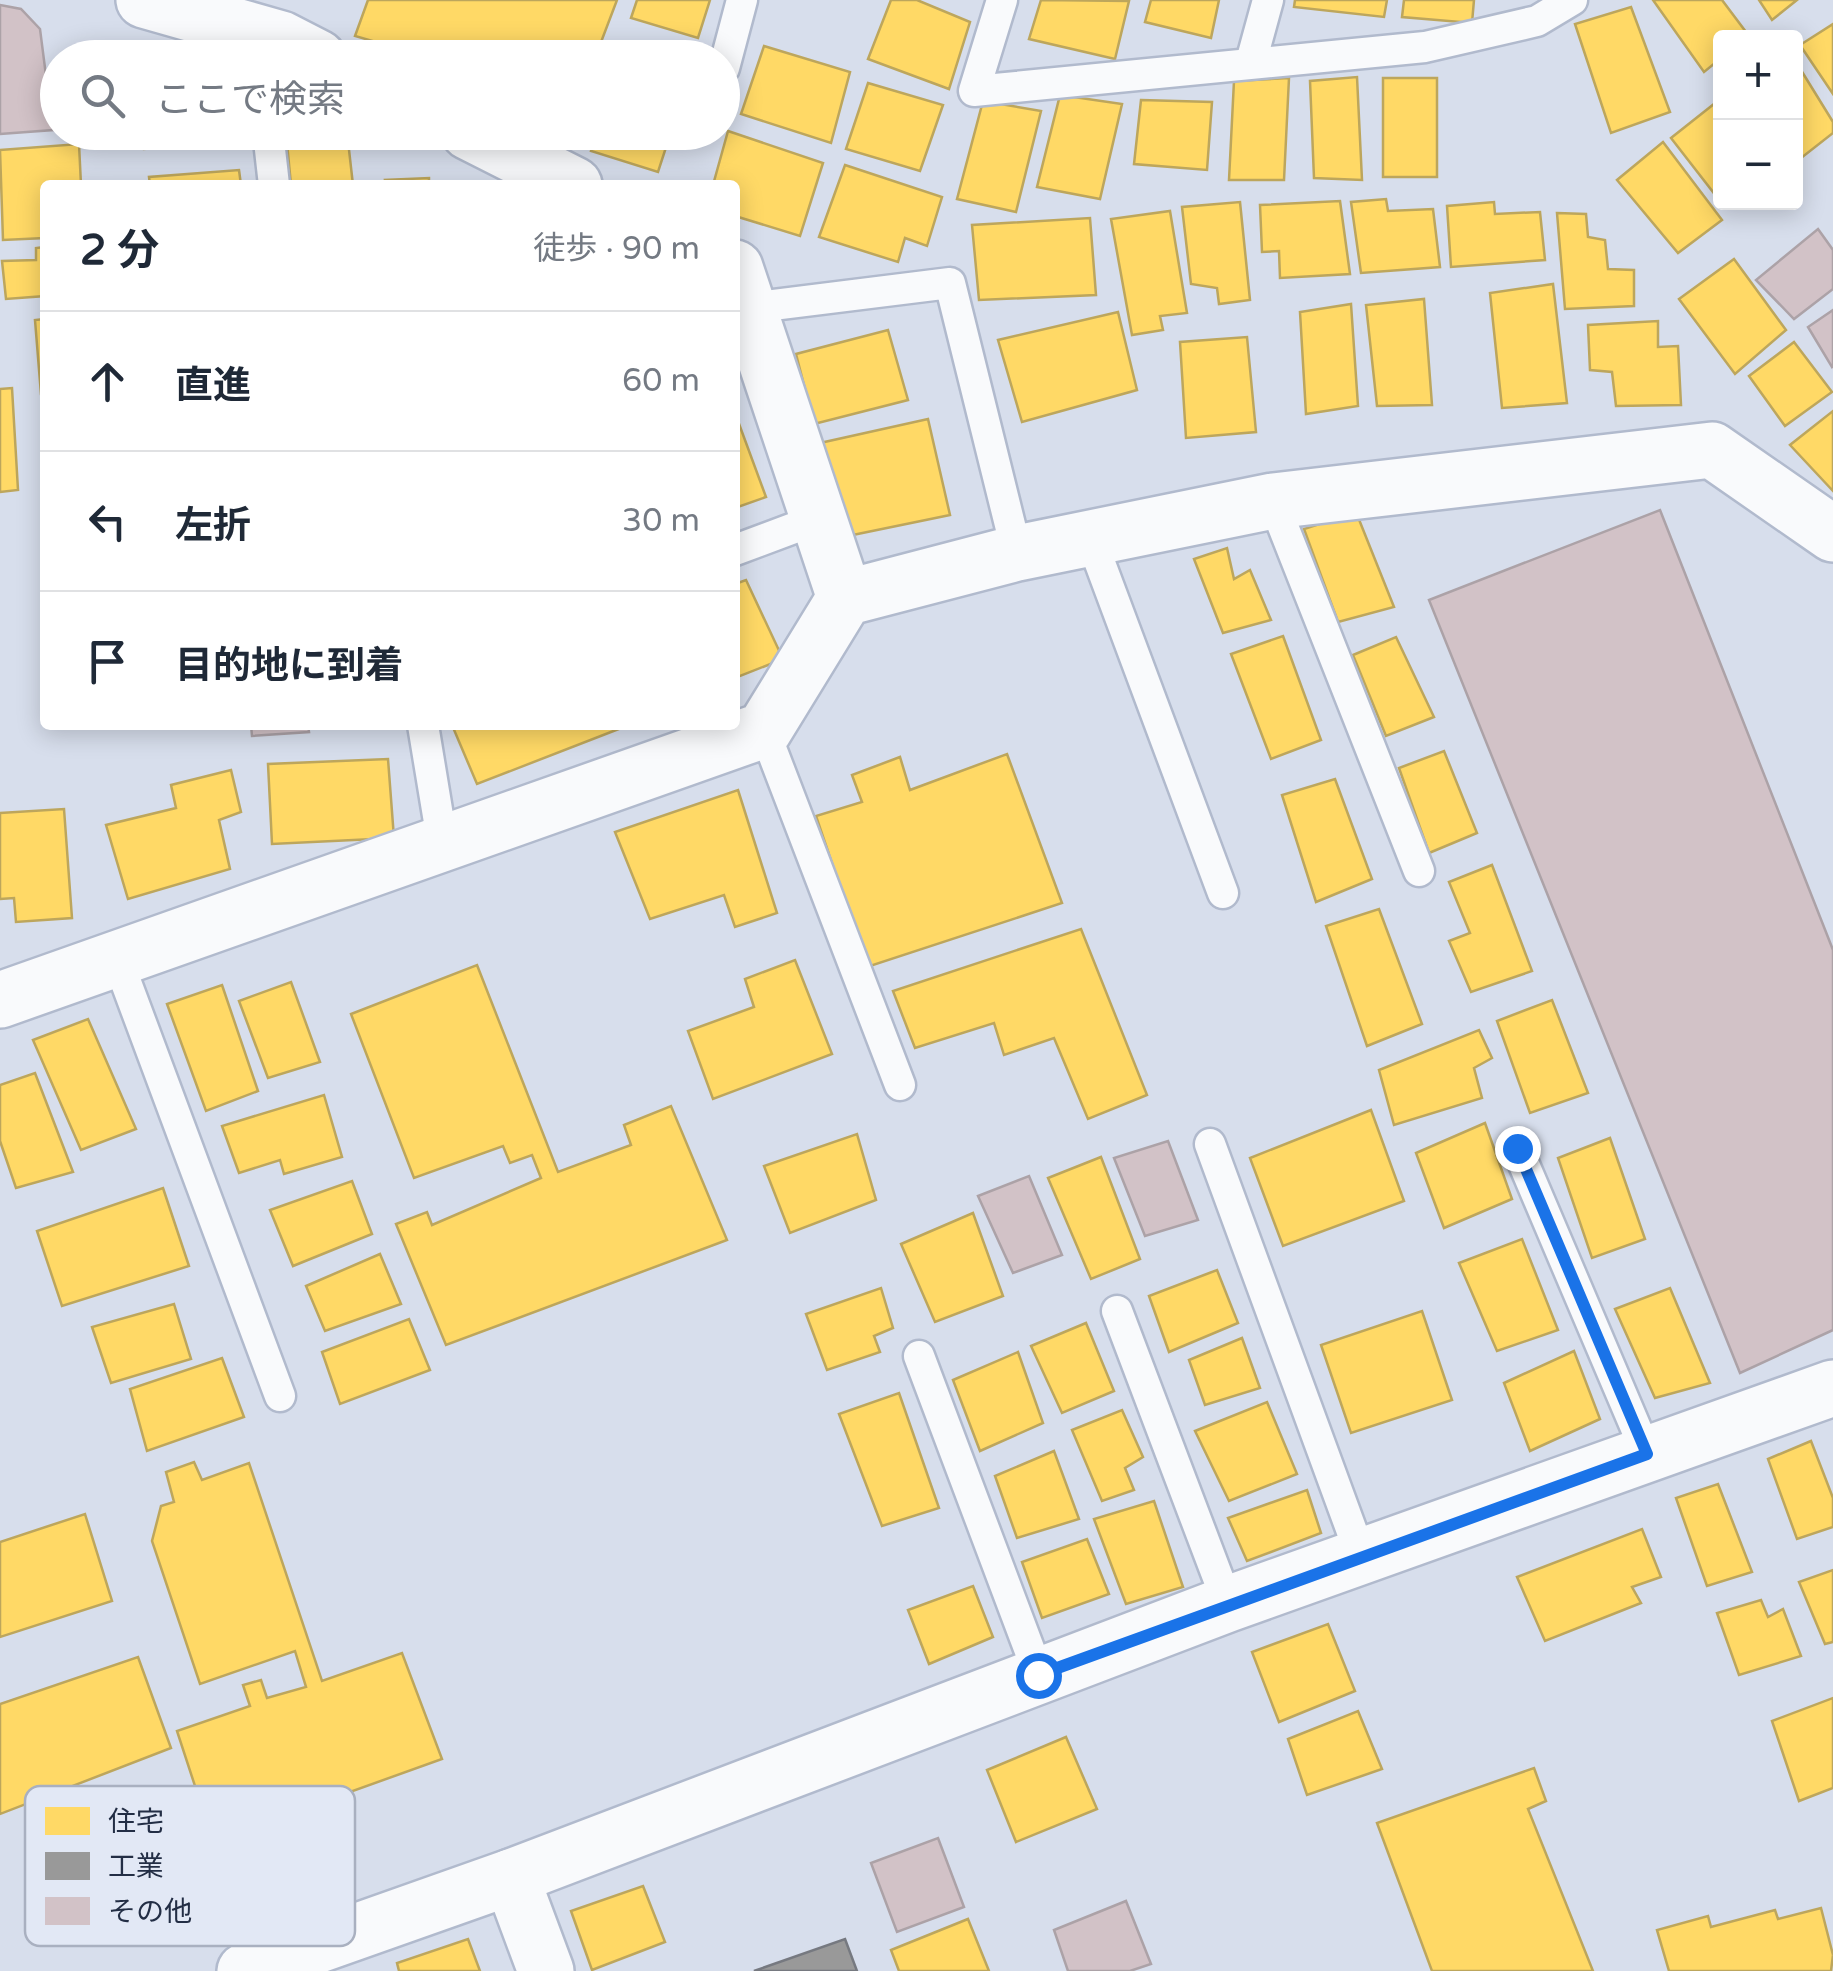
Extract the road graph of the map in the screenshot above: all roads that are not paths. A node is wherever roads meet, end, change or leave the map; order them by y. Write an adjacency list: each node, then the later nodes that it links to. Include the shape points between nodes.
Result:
1 (144, 0): 6 (street)
2 (742, 0): 7 (lane)
3 (1002, 0): 8 (lane, via 974,90)
4 (1268, 0): 8 (lane)
5 (1572, 0): 8 (lane, via 1537,21 1426,47)
6 (245, 40)
7 (731, 40)
8 (1251, 62)
9 (270, 150): 11 (lane)
10 (505, 150): 12 (street)
11 (273, 180)
12 (564, 180)
13 (742, 288): 15 (street); 19 (lane, via 950,283)
14 (1273, 501): 16 (street, via 1712,450); 17 (street); 24 (lane)
15 (818, 519): 18 (lane); 20 (street)
16 (1833, 534)
17 (1091, 538): 19 (street); 25 (lane)
18 (740, 548)
19 (1017, 554): 20 (street)
20 (846, 598): 22 (street)
21 (424, 730): 23 (lane)
22 (764, 730): 23 (street); 28 (lane)
23 (442, 846): 26 (street)
24 (1419, 871)
25 (1223, 892)
26 (118, 961): 27 (street); 34 (lane)
27 (0, 1000)
28 (900, 1085)
29 (1210, 1144): 36 (lane)
30 (1517, 1148): 35 (lane)
31 (1117, 1311): 37 (lane)
32 (918, 1356): 38 (lane)
33 (1833, 1388): 35 (street)
34 (280, 1396)
35 (1647, 1454): 36 (street)
36 (1361, 1556): 37 (street)
37 (1228, 1604): 38 (street)
38 (1038, 1675): 39 (street)
39 (511, 1877): 40 (street); 43 (street)
40 (355, 1932)
41 (316, 1946): 42 (street)
42 (245, 1971)
43 (546, 1971)

